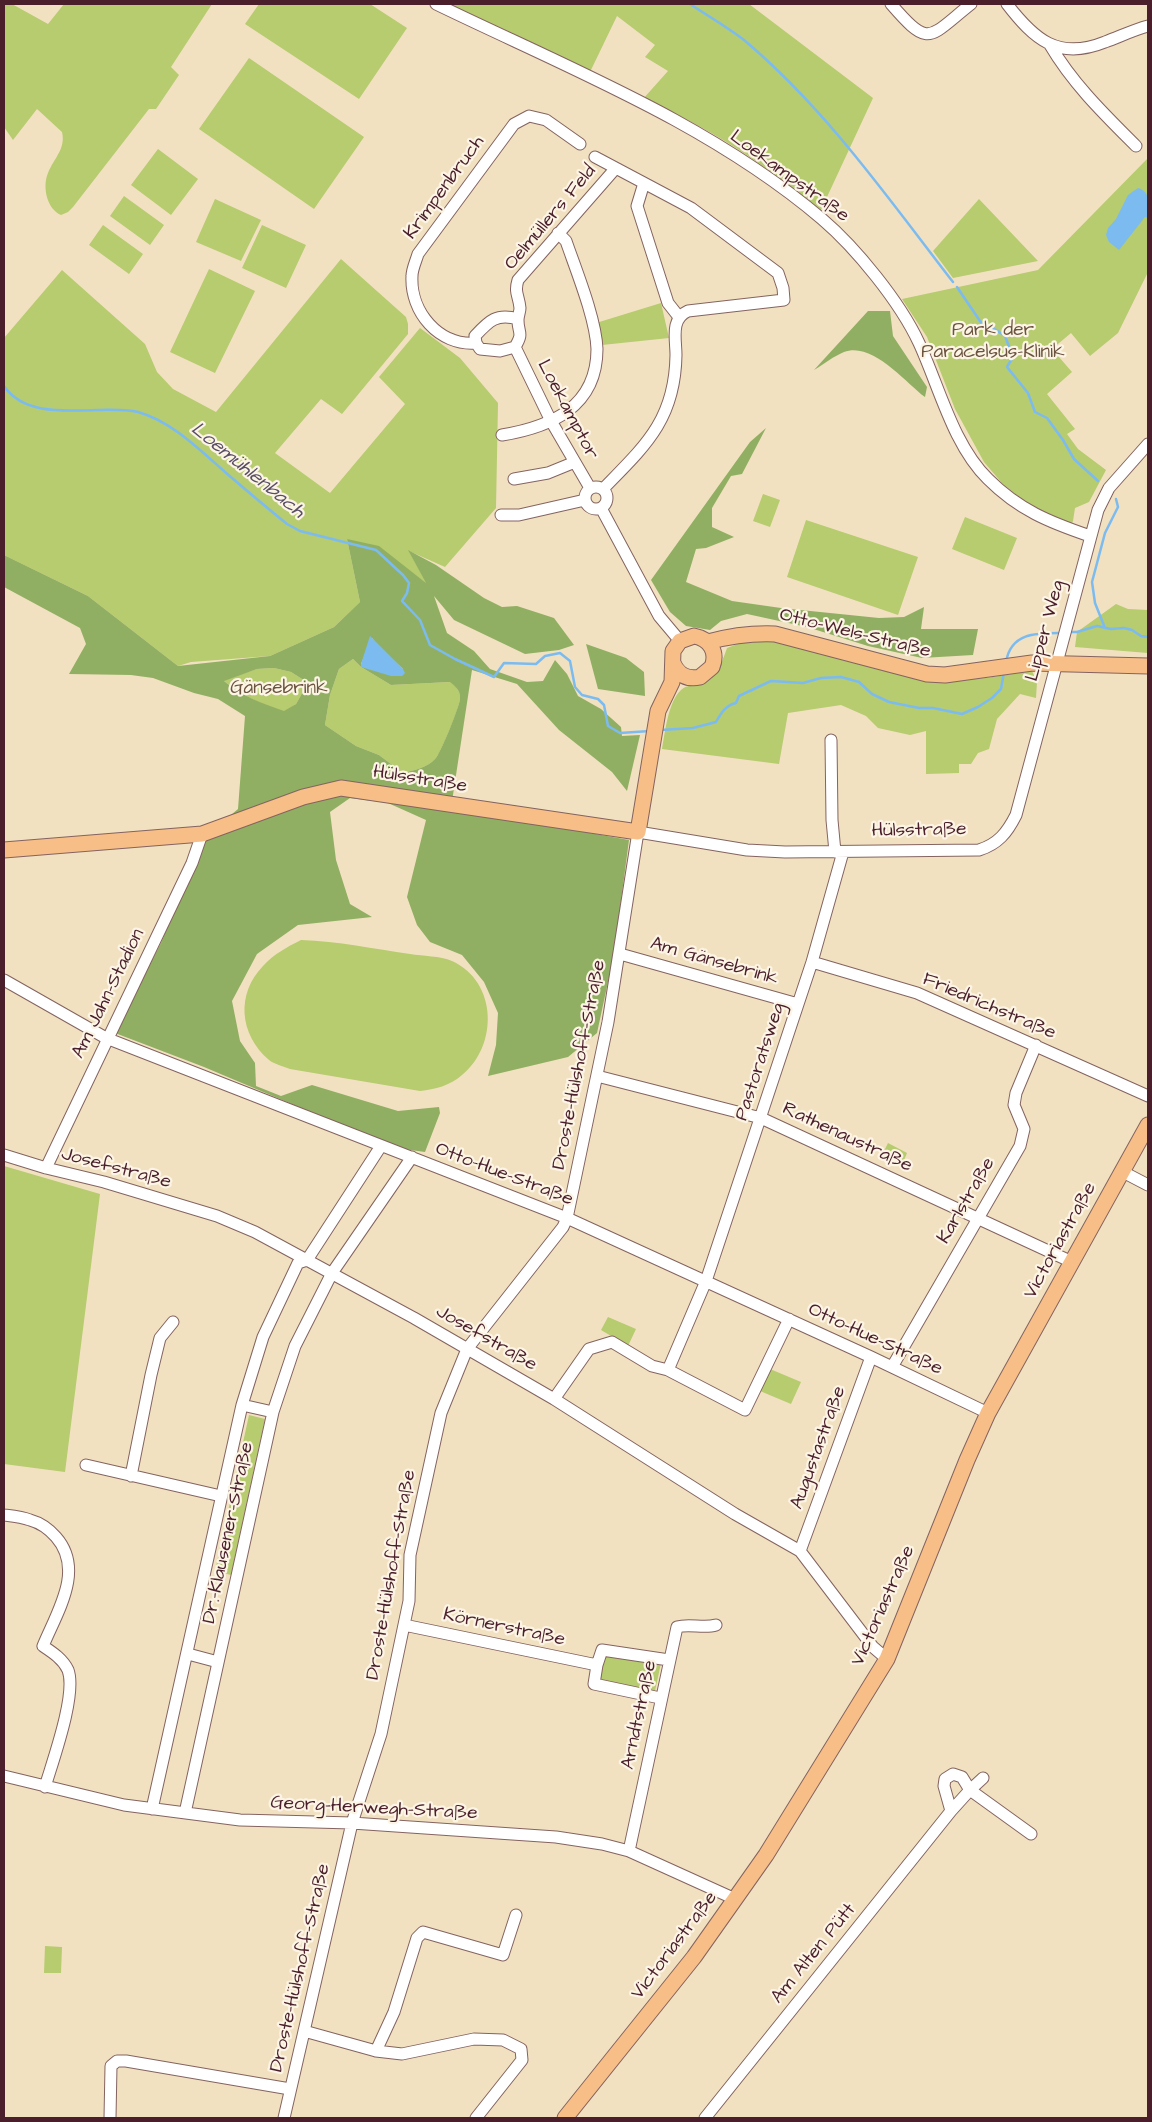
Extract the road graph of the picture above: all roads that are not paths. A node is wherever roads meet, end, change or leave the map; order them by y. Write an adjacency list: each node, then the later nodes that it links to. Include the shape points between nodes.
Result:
1 (436, 4): 27 (street, Loekampstraße, via 623,92 741,159 821,219 846,242 907,319 966,452 987,479 1017,504 1042,519)
2 (891, 4): 3 (street, via 916,31 925,35 938,30)
3 (971, 4)
4 (1007, 4): 6 (street, via 1033,34)
5 (1148, 26): 6 (street, via 1084,49)
6 (1050, 46): 8 (street, via 1063,68)
7 (580, 144): 15 (street, Krimpenbruch, via 546,120 529,116 514,124 418,254 411,274 412,291 422,316 442,335 462,344)
8 (1136, 146)
9 (595, 157): 10 (street)
10 (615, 169): 11 (street); 12 (street, Oelmüllers Feld)
11 (644, 184): 13 (street, via 637,206 668,303); 13 (street, via 691,208 723,230 778,273 783,288 784,300 688,311)
12 (558, 233): 14 (street, Oelmüllers Feld, via 518,280 515,290 520,307); 17 (street, via 566,241 571,254 595,331 597,348 590,385 578,401)
13 (679, 317): 23 (street, via 675,326 676,369 667,408 641,451)
14 (518, 319): 15 (street, via 495,318 475,336); 16 (street, via 521,330)
15 (476, 343): 16 (street, via 480,349 500,351)
16 (515, 347): 17 (street, Loekamptor)
17 (552, 421): 18 (street); 20 (street, Loekamptor)
18 (502, 435)
19 (1148, 444): 27 (street, Lipper Weg, via 1109,488)
20 (574, 462): 21 (street, via 548,473); 22 (street, Loekamptor)
21 (514, 479)
22 (590, 488): 23 (street, Loekamptor, via 597,486); 24 (street, Loekamptor)
23 (603, 489): 25 (street, via 607,499)
24 (584, 500): 25 (street, via 592,509); 26 (street, via 519,515)
25 (601, 508): 29 (street, via 659,616)
26 (501, 515)
27 (1090, 536): 32 (street, Lipper Weg)
28 (731, 636): 30 (main road, Otto-Wels-Straße); 31 (main road); 32 (main road, Otto-Wels-Straße, via 775,634 927,674 945,675 1032,663)
29 (680, 641): 30 (main road, via 694,636); 34 (main road, via 673,651)
30 (708, 642): 31 (main road)
31 (714, 657): 34 (main road, via 712,667 705,675)
32 (1056, 663): 33 (main road, Otto-Wels-Straße); 38 (street, Lipper Weg, via 1016,815)
33 (1148, 666)
34 (678, 679): 36 (main road, via 658,711)
35 (830, 740): 40 (street, via 832,820)
36 (638, 832): 37 (main road, Hülsstraße, via 341,788 294,800); 40 (street, Hülsstraße, via 747,850); 41 (street, Droste-Hülshoff-Straße)
37 (202, 834): 39 (main road, Hülsstraße); 45 (street, Am Jahn-Stadion, via 192,863)
38 (1000, 839): 40 (street, Hülsstraße, via 979,850)
39 (4, 850)
40 (839, 852): 42 (street, Pastoratsweg)
41 (620, 954): 44 (street, Am Gänsebrink); 47 (street, Droste-Hülshoff-Straße)
42 (812, 962): 44 (street, Pastoratsweg); 46 (street, Friedrichstraße, via 917,994)
43 (4, 980): 45 (street, Otto-Hue-Straße)
44 (798, 1004): 49 (street, Pastoratsweg)
45 (106, 1038): 51 (street, Otto-Hue-Straße); 54 (street, Am Jahn-Stadion)
46 (1036, 1045): 48 (street, Friedrichstraße); 57 (street, Karlstraße, via 1016,1093 1014,1106 1024,1129 1020,1146)
47 (597, 1076): 49 (street, Rathenaustraße); 58 (street, Droste-Hülshoff-Straße)
48 (1148, 1096)
49 (761, 1118): 57 (street, Rathenaustraße); 62 (street, Pastoratsweg)
50 (1148, 1125): 55 (main road, Victoriastraße)
51 (381, 1146): 53 (street, Otto-Hue-Straße); 59 (street, Dr.-Klausener-Straße)
52 (4, 1155): 54 (street, Josefstraße)
53 (412, 1157): 58 (street, Otto-Hue-Straße); 61 (street, Dr.-Klausener-Straße)
54 (46, 1168): 59 (street, Josefstraße, via 217,1216)
55 (1122, 1172): 56 (street); 60 (main road, Victoriastraße)
56 (1148, 1186)
57 (977, 1217): 60 (street, Rathenaustraße); 67 (street, Karlstraße)
58 (567, 1218): 62 (street, Otto-Hue-Straße); 65 (street, Droste-Hülshoff-Straße)
59 (307, 1260): 61 (street, Josefstraße); 70 (street, Dr.-Klausener-Straße, via 298,1263 263,1337)
60 (1072, 1262): 72 (main road, Victoriastraße)
61 (332, 1273): 65 (street, Josefstraße); 71 (street, Dr.-Klausener-Straße, via 294,1346)
62 (706, 1281): 63 (street, Otto-Hue-Straße); 68 (street, Pastoratsweg)
63 (789, 1319): 66 (street, Otto-Hue-Straße); 68 (street, via 745,1410)
64 (173, 1322): 74 (street, via 160,1338)
65 (468, 1350): 69 (street, Josefstraße); 78 (street, Droste-Hülshoff-Straße, via 441,1413 410,1555 409,1601)
66 (871, 1357): 67 (street, Otto-Hue-Straße); 77 (street, Augustastraße)
67 (892, 1367): 72 (street, Otto-Hue-Straße)
68 (668, 1370): 69 (street, via 652,1366 612,1342 589,1349)
69 (554, 1399): 77 (street, Josefstraße, via 735,1514)
70 (242, 1405): 71 (street); 75 (street, Dr.-Klausener-Straße)
71 (273, 1412): 83 (street, Dr.-Klausener-Straße)
72 (988, 1413): 81 (main road, Victoriastraße)
73 (86, 1465): 74 (street)
74 (131, 1476): 75 (street)
75 (221, 1496): 80 (street, Dr.-Klausener-Straße)
76 (4, 1516): 88 (street, via 30,1520 49,1530 69,1562 68,1586 43,1646 68,1669 71,1685)
77 (800, 1551): 81 (street, Josefstraße, via 873,1647)
78 (404, 1625): 84 (street, Körnerstraße); 93 (street, Droste-Hülshoff-Straße, via 381,1734)
79 (716, 1625): 82 (street, Arndtstraße, via 709,1628 686,1624 676,1627)
80 (188, 1654): 83 (street); 90 (street, Dr.-Klausener-Straße)
81 (887, 1659): 96 (main road, Victoriastraße, via 766,1855)
82 (669, 1660): 84 (street, via 602,1650); 85 (street, Arndtstraße)
83 (218, 1662): 92 (street, Dr.-Klausener-Straße)
84 (597, 1665): 85 (street, via 594,1684)
85 (660, 1698): 95 (street, Arndtstraße)
86 (4, 1776): 88 (street, Georg-Herwegh-Straße)
87 (984, 1778): 89 (street, Am Alten Pütt)
88 (45, 1787): 90 (street, Georg-Herwegh-Straße)
89 (970, 1790): 91 (street, Am Alten Pütt); 91 (street, via 962,1777 953,1774 945,1779); 94 (street)
90 (152, 1809): 92 (street, Georg-Herwegh-Straße)
91 (951, 1811): 105 (street, Am Alten Pütt)
92 (185, 1813): 93 (street, Georg-Herwegh-Straße, via 240,1820)
93 (352, 1823): 95 (street, Georg-Herwegh-Straße, via 556,1837); 98 (street, Droste-Hülshoff-Straße)
94 (1031, 1834)
95 (629, 1851): 96 (street, Georg-Herwegh-Straße)
96 (735, 1899): 104 (main road, Victoriastraße, via 694,1957)
97 (516, 1915): 99 (street, via 503,1955 423,1932 417,1938 394,2012)
98 (304, 2031): 99 (street); 100 (street, Droste-Hülshoff-Straße)
99 (376, 2051): 103 (street, via 402,2054 474,2039 503,2040 521,2049 522,2060)
100 (290, 2089): 101 (street, via 117,2061 111,2066); 102 (street, Droste-Hülshoff-Straße)
101 (110, 2118)
102 (284, 2118)
103 (476, 2118)
104 (565, 2118)
105 (704, 2118)

